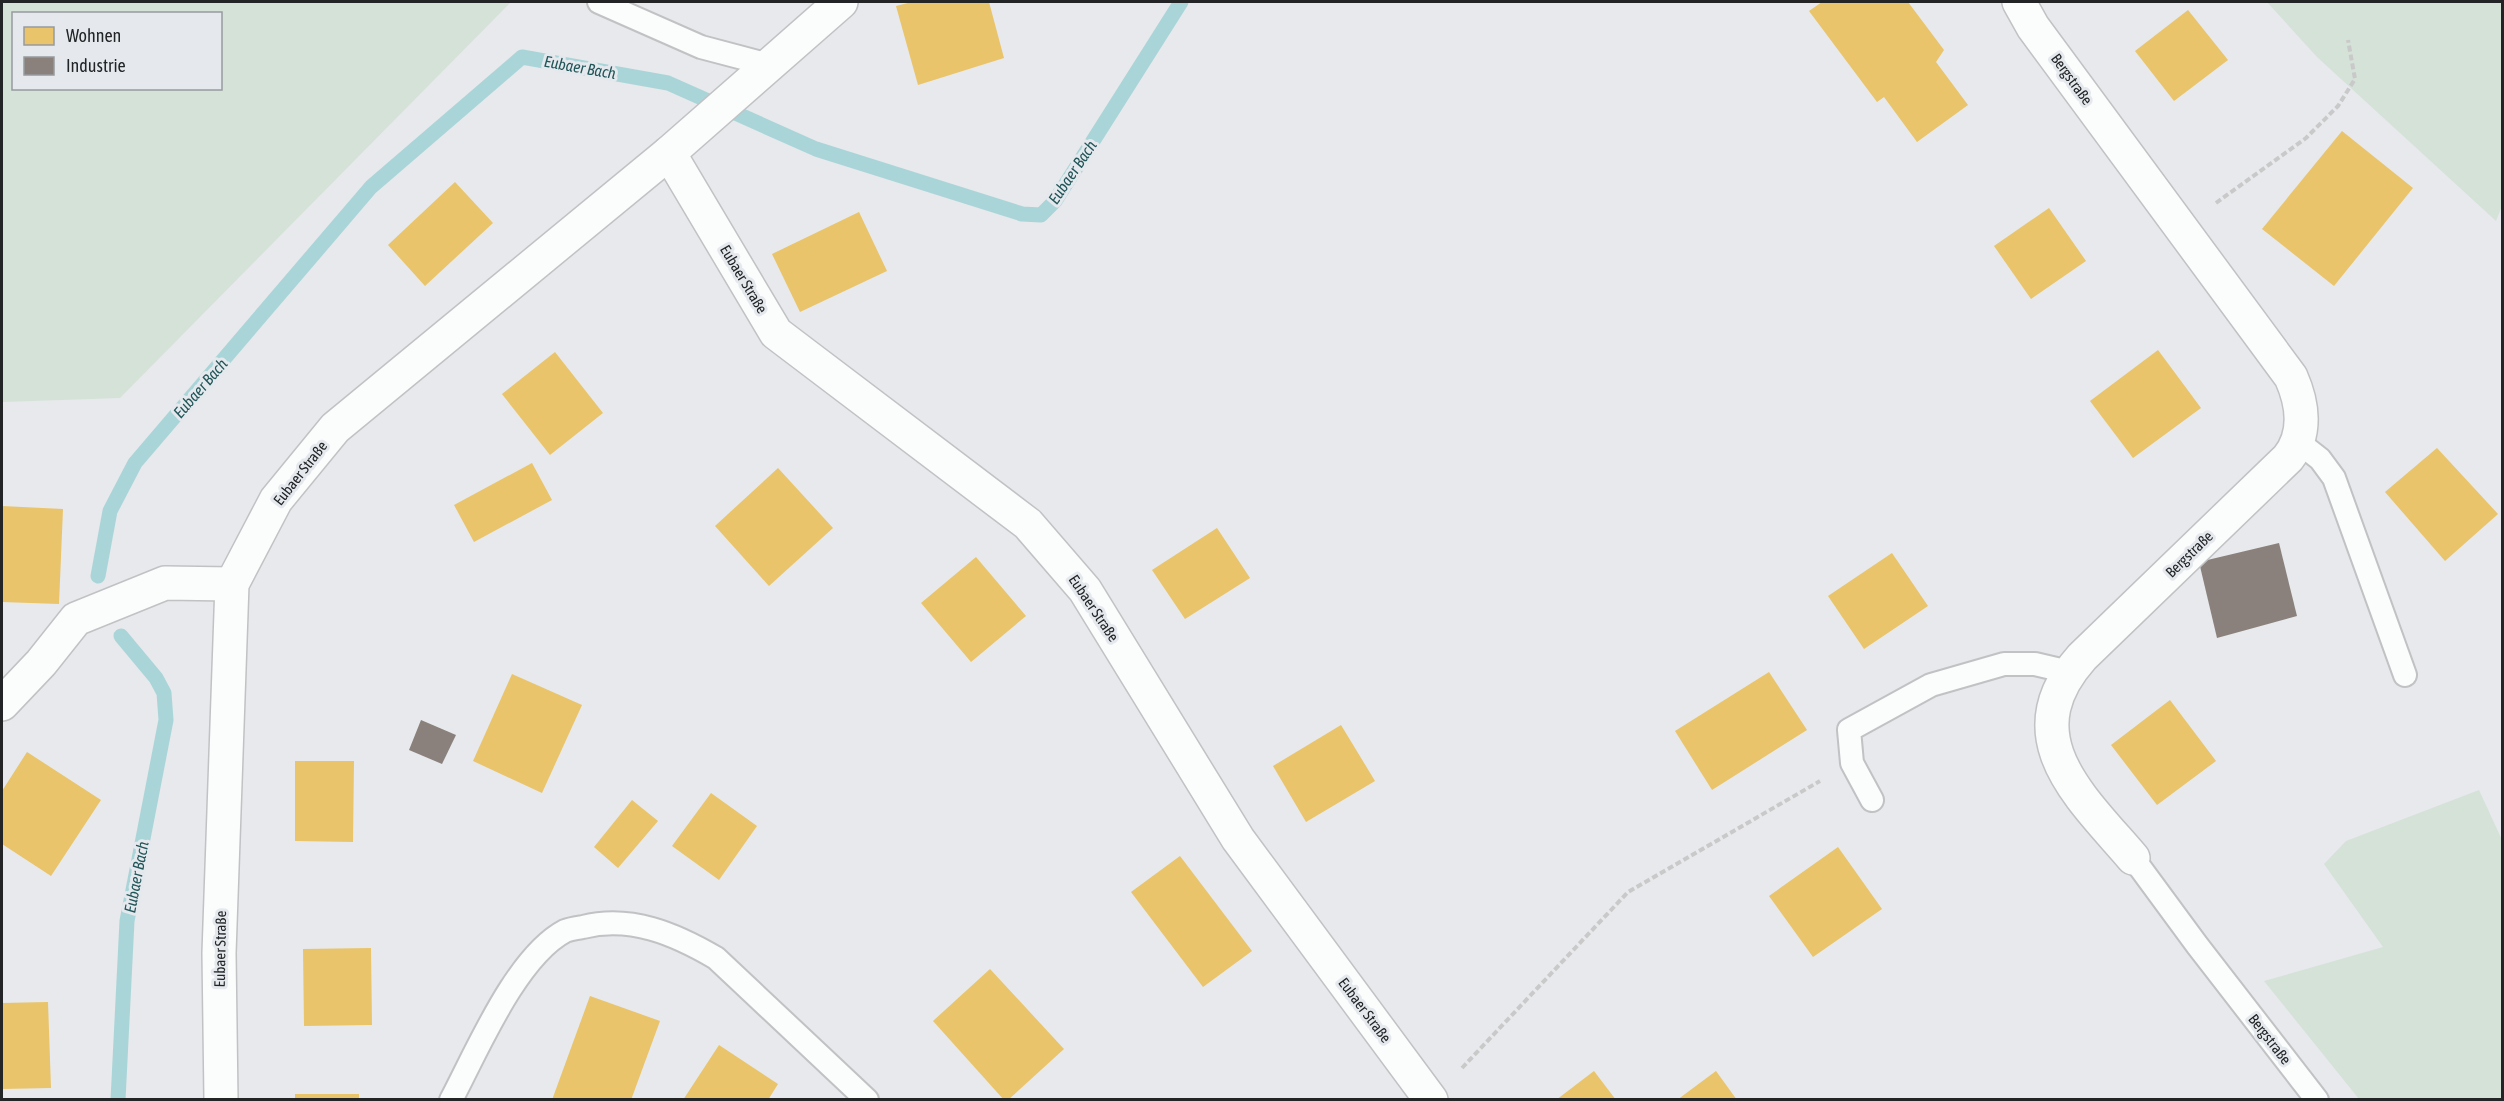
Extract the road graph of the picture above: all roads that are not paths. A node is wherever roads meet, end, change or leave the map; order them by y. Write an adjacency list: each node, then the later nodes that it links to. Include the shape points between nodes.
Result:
1 (599, 2): 4 (lane)
2 (841, 2): 4 (street, Eubaer Straße)
3 (2019, 2): 6 (street, Bergstraße, via 2033,27 2291,378 2302,412)
4 (758, 74): 5 (street, Eubaer Straße)
5 (669, 153): 7 (street, Eubaer Straße, via 335,428 276,500); 16 (street, Eubaer Straße, via 776,333 1028,524 1085,590 1238,839)
6 (2297, 441): 8 (street, Bergstraße, via 2288,458); 9 (lane, via 2320,459 2334,478)
7 (232, 584): 10 (street, via 165,583 76,619); 13 (street, Eubaer Straße, via 219,953)
8 (2068, 672): 11 (lane, via 2035,664 2004,664 1931,684 1849,730 1852,763); 12 (street, Bergstraße, via 2055,704 2052,731 2057,761 2074,789)
9 (2405, 675)
10 (2, 704)
11 (1872, 801)
12 (2133, 858): 17 (lane, Bergstraße)
13 (221, 1100)
14 (451, 1100): 15 (lane, via 510,990 548,943 566,931 620,923 665,932 716,958)
15 (867, 1100)
16 (1431, 1100)
17 (2317, 1100)

